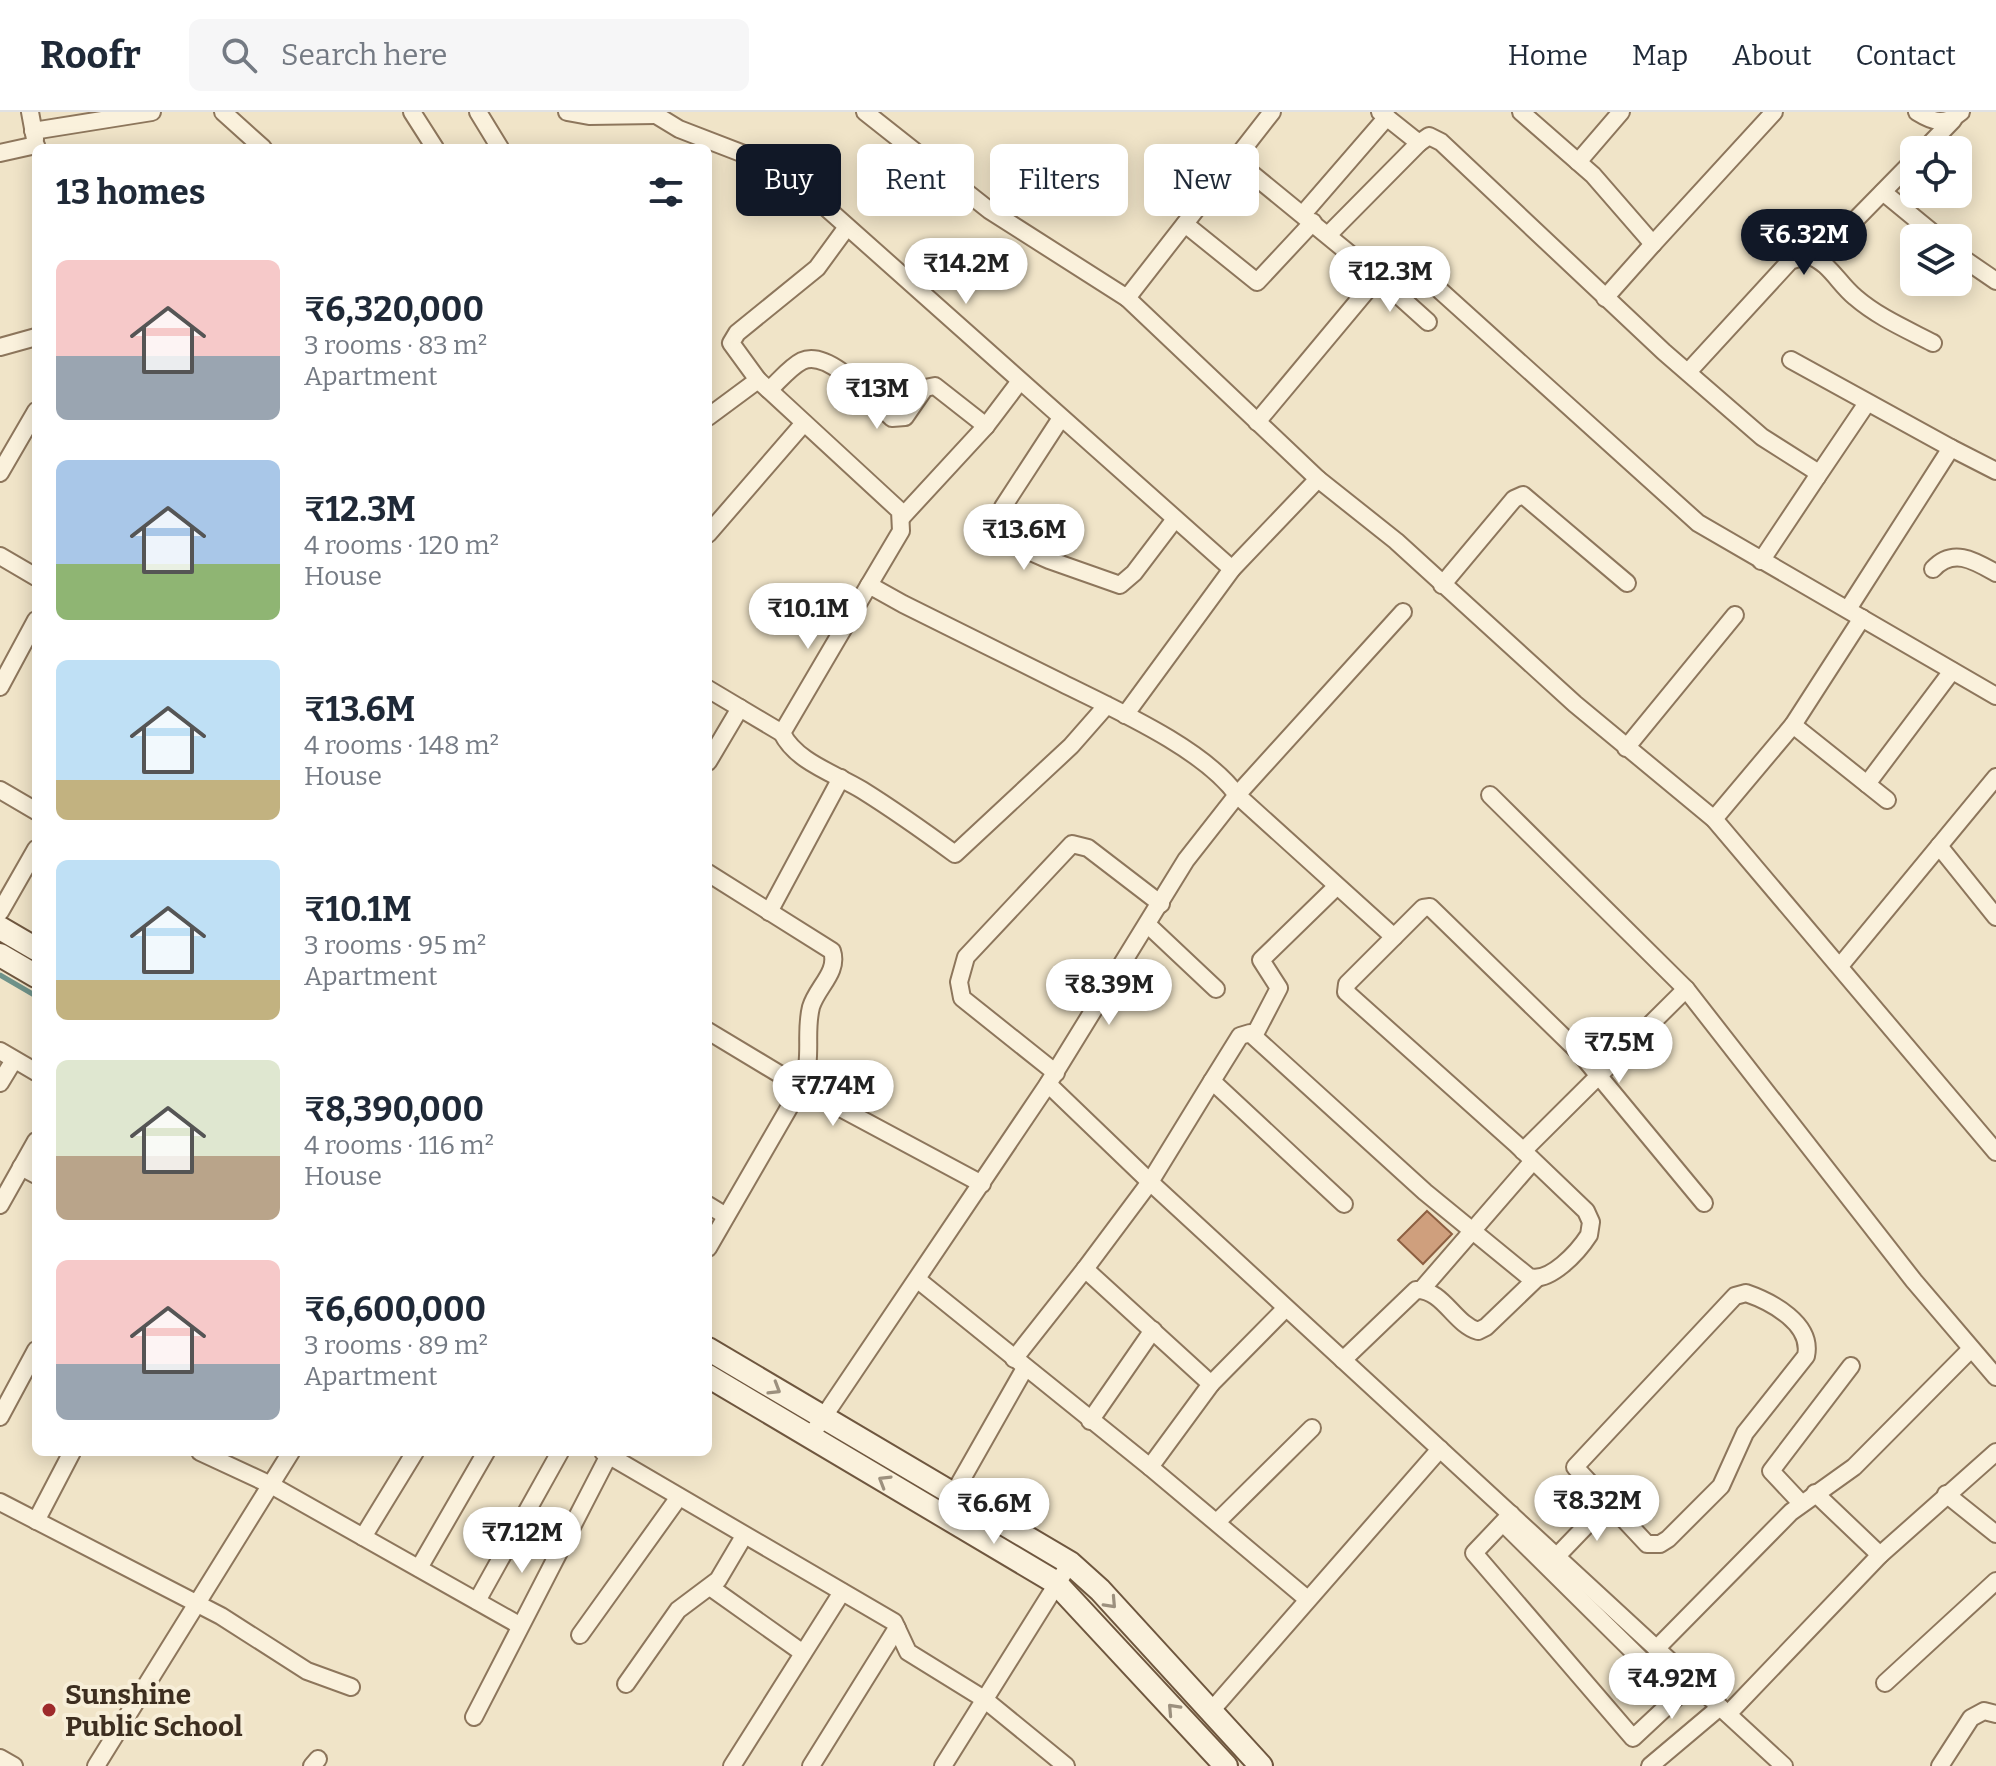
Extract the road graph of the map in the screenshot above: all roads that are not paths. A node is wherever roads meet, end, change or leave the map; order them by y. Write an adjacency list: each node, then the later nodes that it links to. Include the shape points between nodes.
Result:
1 (30, 112): 17 (street)
2 (152, 112): 17 (street)
3 (223, 112): 19 (street)
4 (412, 112): 20 (street)
5 (478, 112): 21 (street)
6 (567, 112): 13 (street)
7 (865, 112): 39 (street, via 989,210)
8 (1272, 112): 22 (street)
9 (1521, 112): 24 (street)
10 (1621, 112): 24 (street)
11 (1774, 112): 34 (street)
12 (1917, 112): 14 (street, via 1937,122)
13 (653, 114): 32 (street, via 762,161)
14 (1959, 114): 16 (street)
15 (1383, 115): 18 (street); 29 (street)
16 (1938, 136)
17 (35, 141): 23 (street)
18 (1419, 143): 33 (street); 40 (street, via 1429,136 1441,142)
19 (259, 144)
20 (432, 144)
21 (498, 144)
22 (1247, 144)
23 (0, 153)
24 (1578, 162): 34 (street)
25 (1900, 174): 27 (street)
26 (1259, 179): 29 (street)
27 (1883, 192): 31 (street); 35 (street)
28 (1191, 216): 30 (street)
29 (1308, 218): 30 (street, via 1257,282); 33 (street)
30 (1185, 224): 39 (street)
31 (1922, 224)
32 (847, 227): 47 (street); 48 (street, via 817,268 732,338 734,350)
33 (1329, 234): 37 (street, via 1334,244)
34 (1653, 244): 40 (street)
35 (1817, 259): 43 (street, via 1869,308); 46 (street, via 1808,255 1790,261)
36 (1972, 265): 38 (street)
37 (1378, 277): 41 (street); 53 (street); 65 (street, via 1397,261 1408,262 1681,511)
38 (1996, 281)
39 (1127, 298): 53 (street)
40 (1605, 298): 46 (street)
41 (1428, 322)
42 (32, 338): 44 (street)
43 (1933, 343)
44 (0, 347)
45 (1791, 360): 49 (street)
46 (1688, 372): 59 (street, via 1762,437 1805,462)
47 (1020, 381): 52 (street); 55 (street)
48 (763, 385): 50 (street); 54 (street); 55 (street, via 799,363 820,359 835,366 892,418 901,420 925,388 935,386)
49 (1867, 403): 56 (street); 59 (street)
50 (712, 415)
51 (32, 418): 58 (street)
52 (1061, 418): 62 (street); 62 (street, via 1003,507 999,524 1006,541 1120,585)
53 (1257, 422): 60 (street)
54 (804, 423): 61 (street); 63 (street)
55 (986, 426): 61 (street)
56 (1951, 448): 57 (street); 74 (street)
57 (1996, 471)
58 (0, 473)
59 (1817, 477): 65 (street)
60 (1318, 479): 66 (street); 72 (street)
61 (902, 517): 71 (street, via 901,531)
62 (1175, 519): 66 (street)
63 (712, 529)
64 (0, 556): 69 (street)
65 (1761, 561): 74 (street)
66 (1232, 569): 84 (street)
67 (1933, 569): 68 (street, via 1946,558 1957,557)
68 (1996, 573)
69 (32, 575)
70 (1627, 583): 72 (street, via 1523,495 1514,499)
71 (869, 585): 82 (street); 86 (street)
72 (1442, 585): 87 (street)
73 (1403, 612): 93 (street)
74 (1855, 614): 78 (street); 85 (street)
75 (1735, 615): 87 (street)
76 (32, 626): 77 (street)
77 (4, 668): 79 (street)
78 (1952, 671): 81 (street); 91 (street)
79 (0, 687)
80 (712, 691): 83 (street)
81 (1996, 696)
82 (1107, 705): 84 (street); 90 (street, via 1071,746 955,854)
83 (740, 708): 86 (street); 88 (street)
84 (1125, 715): 93 (street, via 1156,730 1227,781)
85 (1793, 725): 91 (street); 97 (street)
86 (782, 733): 90 (street, via 804,757)
87 (1626, 748): 97 (street)
88 (712, 755)
89 (1996, 777): 98 (street)
90 (841, 778): 104 (street)
91 (1867, 784): 95 (street)
92 (0, 790): 96 (street)
93 (1237, 795): 101 (street); 102 (street, via 1186,860)
94 (1490, 795): 114 (street)
95 (1887, 800)
96 (32, 809)
97 (1714, 819): 111 (street)
98 (1939, 846): 105 (street); 111 (street)
99 (32, 856): 103 (street)
100 (712, 876): 104 (street)
101 (1336, 887): 108 (street); 116 (street, via 1261,960 1279,988)
102 (1161, 904): 106 (street); 120 (street, via 1088,848 1072,844 966,957 959,982 962,998)
103 (0, 912)
104 (769, 912): 123 (street, via 832,951 834,958 812,1006 810,1061)
105 (1996, 917)
106 (1148, 925): 113 (street); 120 (street)
107 (0, 928): 109 (street)
108 (1394, 937): 119 (street, via 1423,908 1433,908); 125 (street, via 1347,984 1346,992)
109 (32, 947)
110 (0, 955): 112 (street)
111 (1840, 966): 124 (street)
112 (32, 974)
113 (1216, 989)
114 (1686, 989): 119 (street); 142 (street)
115 (712, 1033): 123 (street)
116 (1254, 1036): 121 (street, via 1240,1036); 134 (street)
117 (7, 1056): 118 (street); 122 (street)
118 (32, 1070)
119 (1599, 1076): 125 (street); 129 (street)
120 (1052, 1078): 127 (street); 128 (street)
121 (1212, 1081): 127 (street); 130 (street)
122 (0, 1083)
123 (801, 1087): 128 (street); 133 (street)
124 (1996, 1152)
125 (1528, 1156): 134 (street); 137 (street, via 1591,1222 1583,1245)
126 (29, 1171): 131 (street)
127 (1150, 1182): 136 (street); 140 (street)
128 (982, 1184): 138 (street)
129 (1704, 1203)
130 (1344, 1204)
131 (0, 1205)
132 (712, 1207): 133 (street)
133 (726, 1216): 135 (street)
134 (1471, 1229): 137 (street); 139 (street)
135 (712, 1241)
136 (1085, 1269): 141 (street); 146 (street)
137 (1536, 1279): 139 (street, via 1478,1331)
138 (918, 1280): 146 (street); 152 (street)
139 (1422, 1289): 145 (street, via 1411,1292)
140 (1286, 1308): 145 (street); 150 (street)
141 (1153, 1330): 150 (street); 153 (street)
142 (1971, 1349): 148 (street); 171 (street, via 1854,1467)
143 (712, 1351): 152 (street, one-way to 152)
144 (32, 1357): 151 (street)
145 (1343, 1360): 156 (street)
146 (1019, 1363): 153 (street); 168 (street)
147 (1851, 1366): 171 (street, via 1771,1471)
148 (1996, 1377)
149 (712, 1378): 155 (street)
150 (1211, 1384): 166 (street)
151 (0, 1417)
152 (825, 1419): 155 (street); 168 (street)
153 (1090, 1421): 166 (street)
154 (1312, 1428): 176 (street)
155 (810, 1437): 185 (street, one-way to 155)
156 (1440, 1449): 174 (street); 188 (street)
157 (1996, 1452): 169 (street)
158 (70, 1456): 175 (street)
159 (209, 1456): 167 (street)
160 (289, 1456): 167 (street)
161 (413, 1456): 179 (street)
162 (484, 1456): 183 (street)
163 (558, 1456): 189 (street)
164 (605, 1456): 192 (street)
165 (609, 1456): 170 (street)
166 (1150, 1467): 176 (street)
167 (271, 1485): 179 (street); 191 (street)
168 (954, 1493): 182 (street)
169 (1946, 1494): 177 (street); 180 (street)
170 (679, 1497): 178 (street); 194 (street)
171 (1808, 1498): 180 (street); 195 (street)
172 (0, 1502): 175 (street)
173 (1608, 1503): 173 (street, via 1575,1467 1735,1296 1746,1293 1763,1299 1803,1329 1806,1356 1745,1433 1721,1486 1668,1539 1647,1544); 181 (street)
174 (1507, 1518): 181 (street); 190 (street); 190 (street, via 1474,1553 1633,1738 1678,1696)
175 (36, 1521): 191 (street)
176 (1217, 1522): 188 (street)
177 (1996, 1534)
178 (744, 1536): 186 (street); 187 (street)
179 (363, 1537): 183 (street)
180 (1880, 1555): 201 (street)
181 (1557, 1556): 190 (street)
182 (1070, 1563): 185 (street); 202 (street, one-way to 202)
183 (419, 1568): 189 (street)
184 (1996, 1581): 197 (street)
185 (1055, 1582): 200 (street); 212 (street, one-way to 185)
186 (710, 1587): 196 (street); 198 (street, via 678,1610)
187 (842, 1592): 193 (street); 196 (street)
188 (1306, 1598): 202 (street)
189 (477, 1601): 192 (street)
190 (1594, 1601): 195 (street)
191 (195, 1605): 199 (street, via 307,1671); 207 (street)
192 (519, 1625): 204 (street)
193 (897, 1628): 200 (street, via 908,1652); 209 (street)
194 (580, 1635)
195 (1656, 1649): 201 (street)
196 (803, 1653): 208 (street)
197 (1885, 1683)
198 (626, 1684)
199 (351, 1687)
200 (984, 1699): 210 (street); 211 (street)
201 (1724, 1710): 214 (street); 215 (street)
202 (1211, 1711): 213 (street)
203 (1996, 1714): 216 (street, via 1984,1711 1971,1718)
204 (474, 1717)
205 (0, 1758): 206 (street)
206 (14, 1766)
207 (96, 1766)
208 (732, 1766)
209 (811, 1766)
210 (943, 1766)
211 (1066, 1766)
212 (1226, 1766)
213 (1261, 1766)
214 (1652, 1766)
215 (1784, 1766)
216 (1940, 1766)

